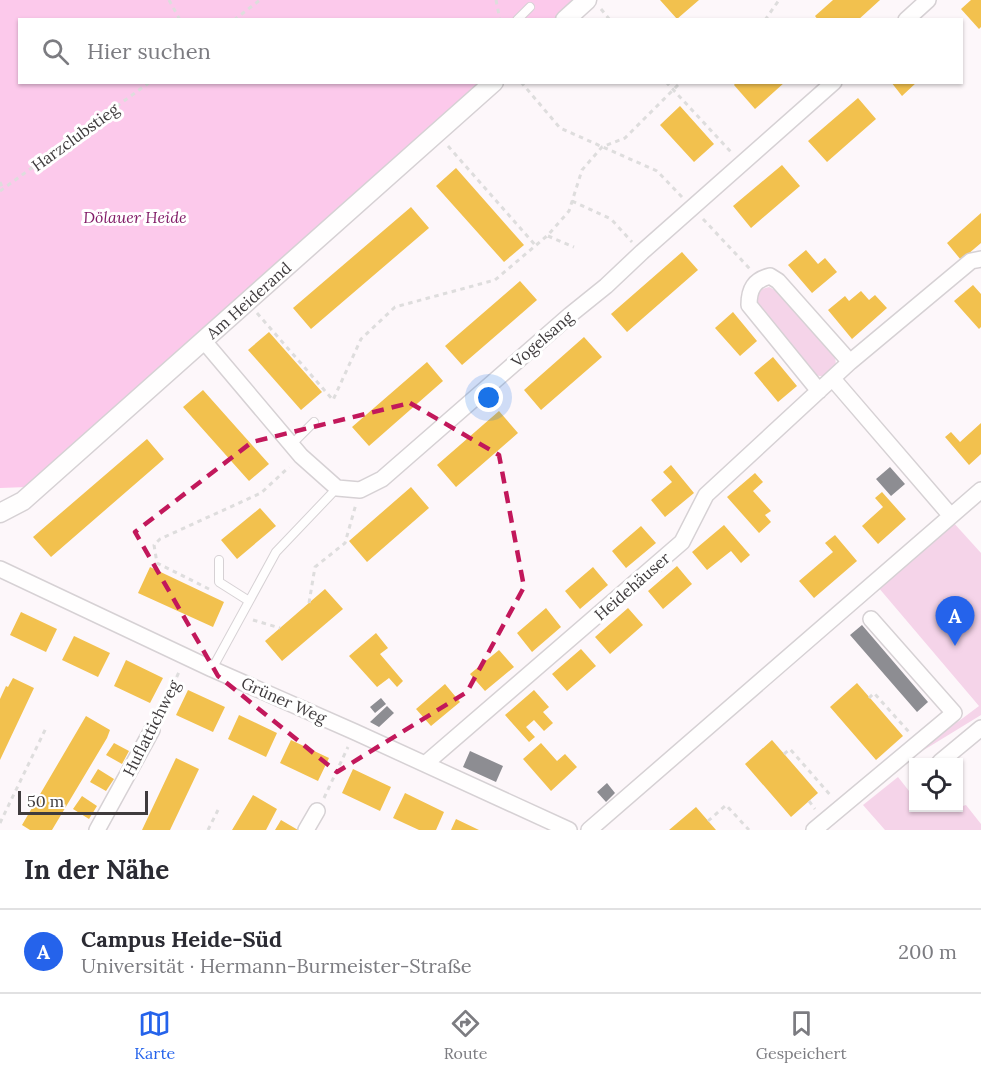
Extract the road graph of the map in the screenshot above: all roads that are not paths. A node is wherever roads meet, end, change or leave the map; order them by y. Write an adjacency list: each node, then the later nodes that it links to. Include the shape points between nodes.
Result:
1 (587, 0): 5 (street)
2 (928, 0): 6 (street)
3 (530, 7): 4 (lane)
4 (519, 18)
5 (567, 18)
6 (908, 18)
7 (492, 84): 10 (street, Am Heiderand)
8 (832, 84): 16 (street, Vogelsang, via 382,479 360,490)
9 (978, 264): 11 (street, Heidehäuser)
10 (203, 340): 15 (street); 18 (street, Am Heiderand, via 23,501)
11 (850, 362): 12 (street, Heidehäuser); 13 (street, via 778,281 770,276 759,279 749,291 749,305)
12 (833, 379): 13 (street, Heidehäuser); 19 (street)
13 (819, 391): 28 (street, Heidehäuser, via 706,495 682,542)
14 (314, 422): 15 (lane)
15 (297, 450): 16 (street)
16 (337, 488): 22 (lane, via 276,552)
17 (981, 490): 19 (street)
18 (0, 513)
19 (951, 516): 33 (street)
20 (219, 560): 22 (lane, via 219,582)
21 (0, 568): 24 (street, Grüner Weg)
22 (249, 601): 24 (lane)
23 (871, 620): 34 (street, via 954,712)
24 (212, 669): 28 (street, Grüner Weg)
25 (981, 728): 27 (street)
26 (152, 730): 30 (street, Huflattichweg)
27 (945, 758)
28 (425, 764): 32 (street, Grüner Weg)
29 (317, 811): 31 (street)
30 (97, 830)
31 (306, 830)
32 (569, 830)
33 (589, 830)
34 (814, 830)

